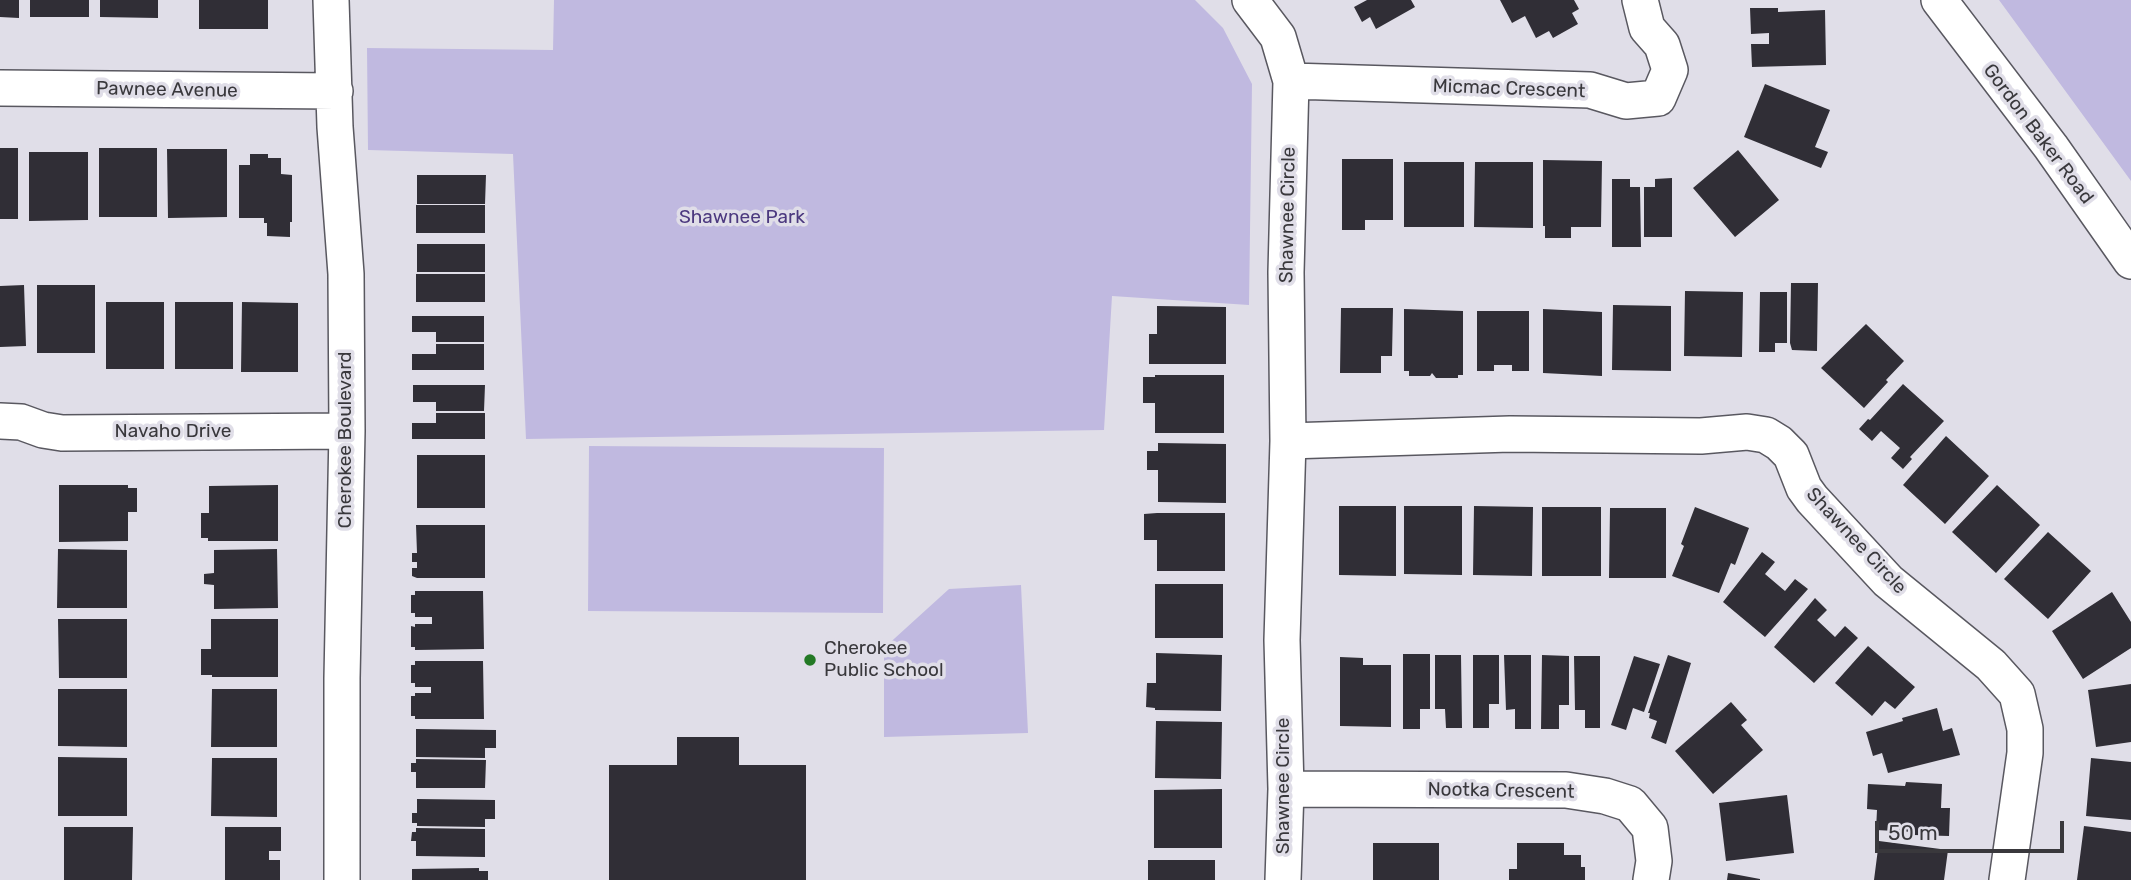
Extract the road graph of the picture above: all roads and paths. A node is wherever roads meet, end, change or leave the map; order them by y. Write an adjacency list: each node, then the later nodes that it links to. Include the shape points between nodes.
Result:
1 (331, 0): 7 (street, Cherokee Boulevard)
2 (1250, 0): 5 (street, Shawnee Circle, via 1278,37)
3 (1640, 0): 5 (street, Micmac Crescent, via 1647,28 1662,45 1671,70 1658,98 1626,101 1590,90)
4 (1942, 3): 8 (street, Gordon Baker Road)
5 (1291, 81): 11 (street, Shawnee Circle)
6 (0, 88): 7 (street, Pawnee Avenue)
7 (335, 91): 10 (street, Cherokee Boulevard, via 346,274)
8 (2131, 261)
9 (0, 421): 10 (street, Navaho Drive, via 62,433)
10 (347, 431): 13 (street, Cherokee Boulevard)
11 (1288, 441): 12 (street, Shawnee Circle, via 1282,639); 16 (street, Shawnee Circle, via 1510,434 1766,435 1791,455 1812,499 1888,581 1991,665 2017,694 2025,753)
12 (1286, 789): 14 (street, Shawnee Circle); 15 (street, Nootka Crescent, via 1566,790 1605,796 1630,804 1650,828)
13 (342, 880)
14 (1283, 880)
15 (1651, 880)
16 (2007, 880)

